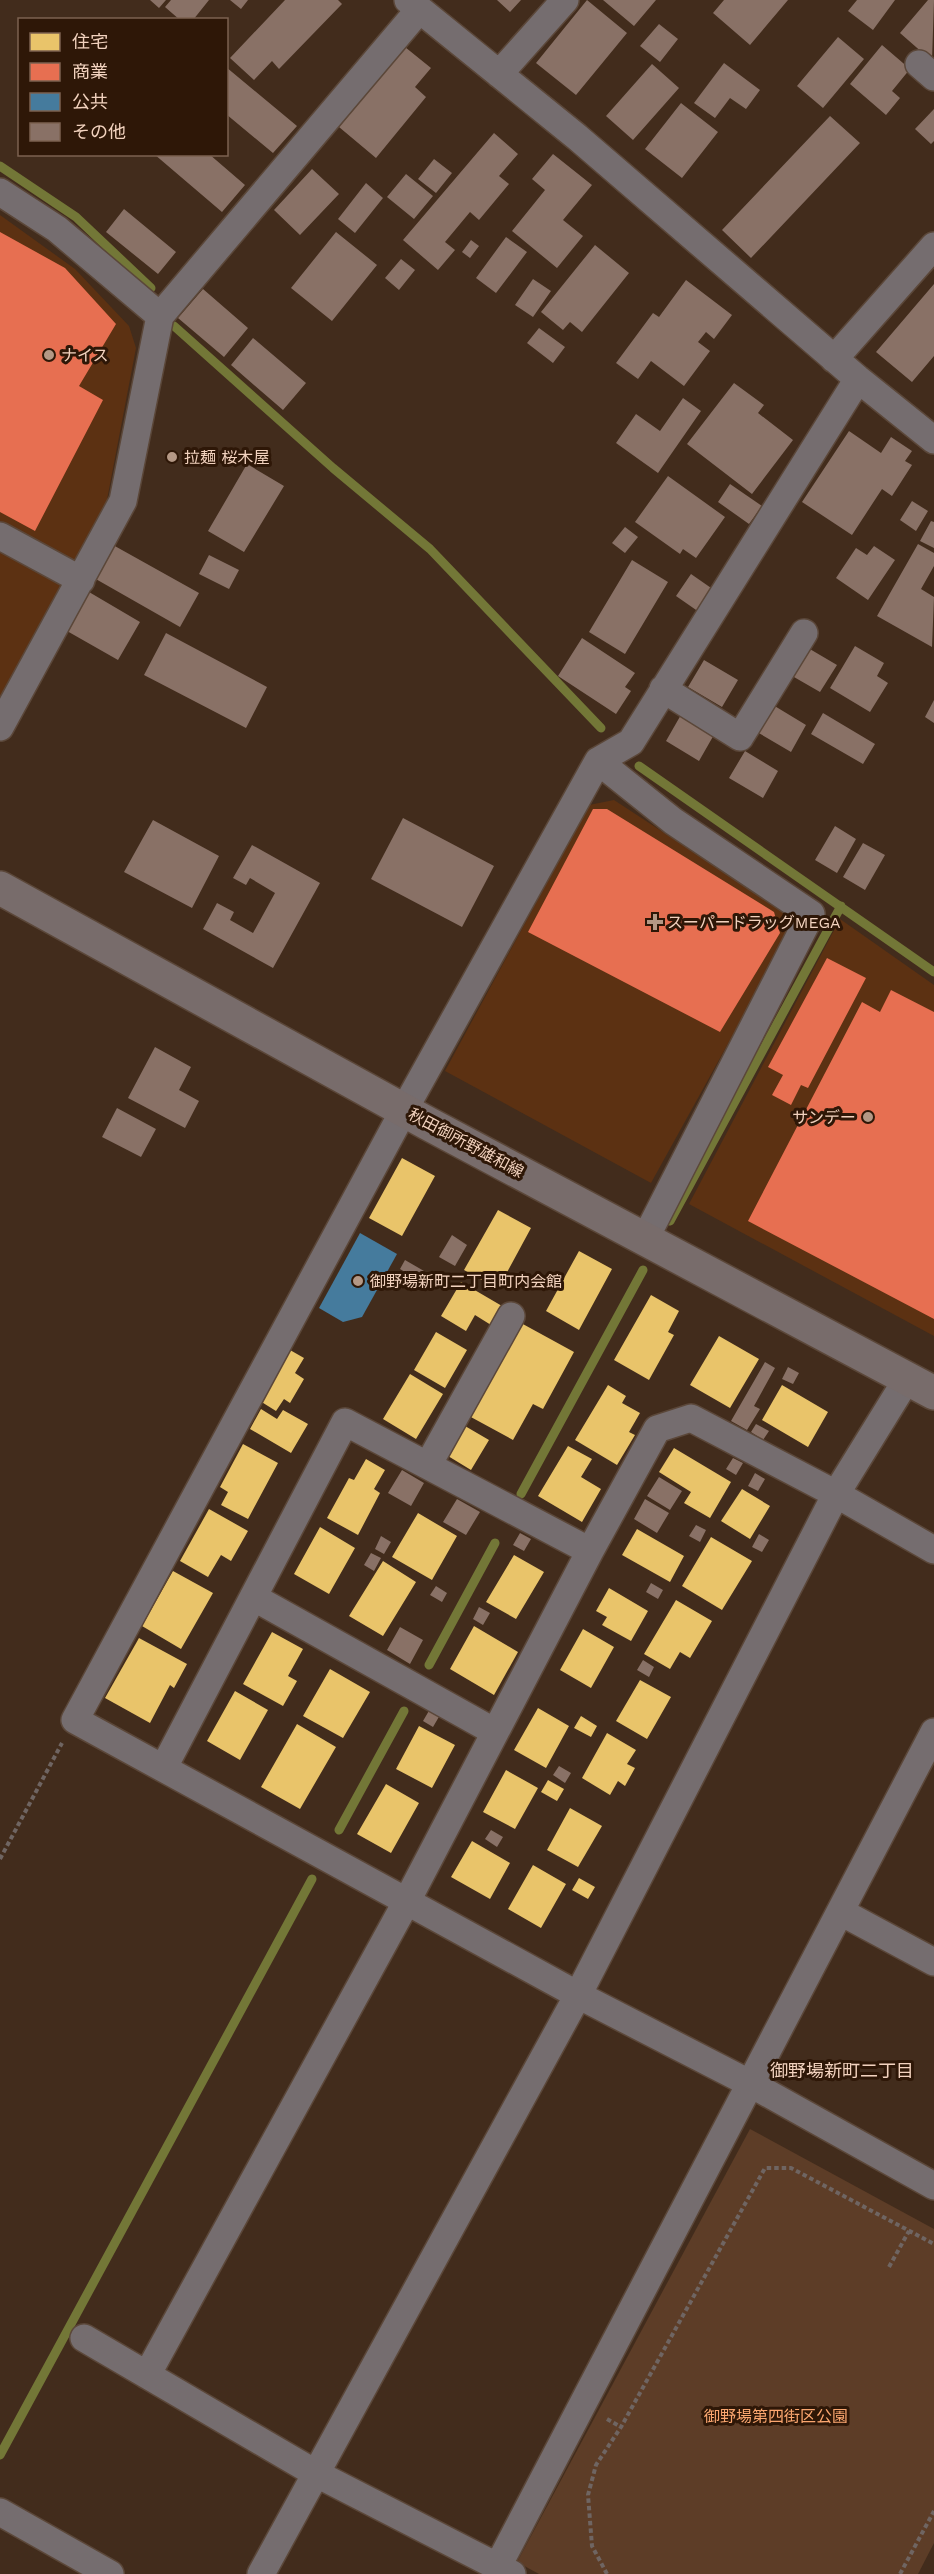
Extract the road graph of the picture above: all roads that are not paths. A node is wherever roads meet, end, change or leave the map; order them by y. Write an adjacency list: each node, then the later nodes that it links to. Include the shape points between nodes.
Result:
1 (565, 0): 3 (street)
2 (414, 5): 3 (street); 6 (street)
3 (499, 74): 7 (street)
4 (0, 192): 6 (street, via 57,229)
5 (934, 246): 7 (street)
6 (160, 316): 11 (street, via 123,501)
7 (834, 359): 8 (street)
8 (858, 379): 9 (street); 13 (street)
9 (934, 440)
10 (0, 536): 11 (street)
11 (81, 580): 14 (street)
12 (804, 633): 13 (street, via 740,737)
13 (663, 690): 15 (street, via 631,742)
14 (0, 727)
15 (598, 761): 17 (street); 18 (street, via 673,821 812,914)
16 (0, 888): 17 (main road, 秋田御所野雄和線)
17 (404, 1110): 18 (main road, 秋田御所野雄和線); 28 (street, via 75,1720)
18 (645, 1239): 20 (main road, 秋田御所野雄和線)
19 (511, 1317): 21 (street)
20 (921, 1386): 22 (street)
21 (428, 1466): 24 (street); 25 (street, via 345,1422)
22 (836, 1494): 23 (street); 24 (street, via 691,1418 657,1429); 32 (street)
23 (934, 1550)
24 (590, 1551): 26 (street)
25 (253, 1597): 26 (street); 28 (street)
26 (495, 1732): 29 (street)
27 (931, 1745): 30 (street)
28 (164, 1767): 29 (street)
29 (408, 1899): 32 (street); 36 (street)
30 (842, 1912): 31 (street); 33 (street)
31 (934, 1962)
32 (578, 1995): 33 (street); 37 (street)
33 (751, 2084): 34 (street); 39 (street)
34 (934, 2186)
35 (84, 2338): 36 (street)
36 (147, 2375): 37 (street)
37 (315, 2473): 39 (street); 41 (street)
38 (0, 2512): 40 (street)
39 (505, 2570)
40 (110, 2574)
41 (261, 2574)

